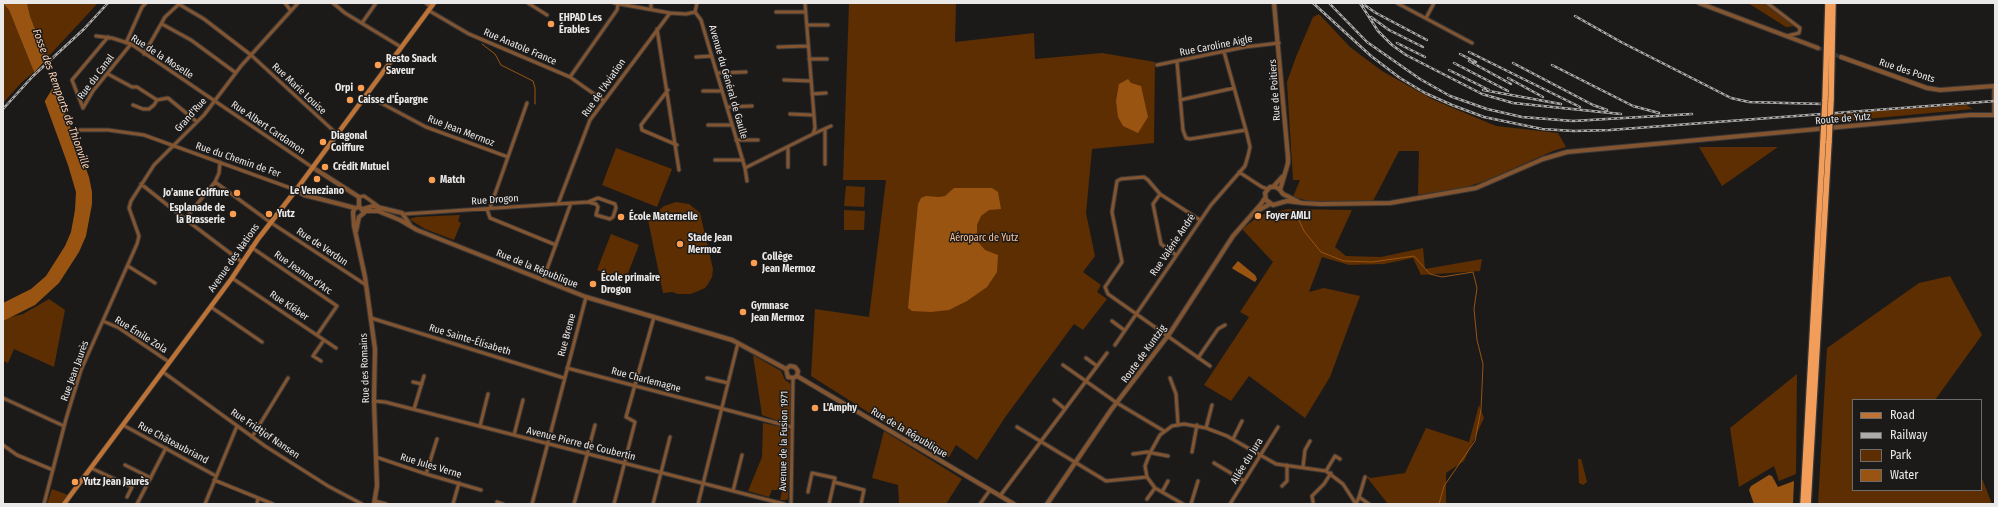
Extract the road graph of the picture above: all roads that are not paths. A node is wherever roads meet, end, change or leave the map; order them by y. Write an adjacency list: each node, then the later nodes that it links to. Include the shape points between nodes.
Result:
1 (146, 3): 38 (street)
2 (285, 3): 23 (street)
3 (298, 3): 23 (street, Grand'Rue)
4 (333, 3): 30 (street)
5 (376, 3): 30 (street)
6 (426, 3): 21 (street, Rue Anatole France)
7 (528, 3): 28 (street)
8 (614, 3): 20 (street)
9 (651, 3): 22 (street)
10 (698, 3): 24 (street)
11 (805, 3): 26 (street)
12 (1274, 3): 39 (street, Rue de Poitiers)
13 (1397, 3): 29 (street)
14 (1434, 3): 29 (street)
15 (1699, 3): 36 (street)
16 (1767, 3): 36 (street, via 1800,28 1799,33)
17 (1828, 3): 73 (highway)
18 (1833, 3): 73 (highway)
19 (177, 4): 31 (street); 48 (street, Rue Marie Louise, via 204,19)
20 (618, 4): 22 (street); 60 (street, via 610,21)
21 (431, 6): 44 (main road, Avenue des Nations); 60 (street, Rue Anatole France, via 469,34)
22 (651, 9): 27 (street)
23 (291, 11): 48 (street, Grand'Rue)
24 (695, 12): 27 (street); 49 (street, Avenue du Général de Gaulle, via 701,20)
25 (776, 12): 26 (street)
26 (806, 12): 32 (street)
27 (670, 13): 34 (street, Rue de l'Aviation)
28 (547, 15)
29 (1426, 18): 40 (street)
30 (362, 23): 44 (street)
31 (162, 24): 47 (street); 57 (street, via 191,40)
32 (807, 25): 33 (street); 43 (street)
33 (828, 25)
34 (657, 29): 65 (street); 74 (street, Rue de l'Aviation)
35 (96, 36): 37 (street, Rue de la Moselle)
36 (1787, 36): 45 (street)
37 (108, 37): 38 (street, Rue de la Moselle); 59 (street, Rue du Canal, via 72,80 83,108 93,91)
38 (126, 43): 41 (street, Rue de la Moselle)
39 (1279, 43): 46 (street, Rue Caroline Aigle); 108 (street, Rue de Poitiers, via 1288,157)
40 (1472, 43)
41 (130, 44): 47 (street, Rue de la Moselle); 59 (street, Rue du Canal)
42 (778, 46): 43 (street)
43 (808, 46): 52 (street)
44 (401, 47): 70 (main road, Avenue des Nations)
45 (1818, 48)
46 (1224, 52): 54 (street, Rue Caroline Aigle); 64 (street, Rue Valérie André)
47 (144, 54): 75 (street, Rue de la Moselle)
48 (251, 55): 57 (street, Grand'Rue); 90 (street, Rue Marie Louise)
49 (712, 56): 50 (street); 58 (street, Avenue du Général de Gaulle)
50 (696, 57)
51 (1841, 57): 63 (street, Rue des Ponts, via 1927,88 1940,90)
52 (809, 59): 53 (street); 62 (street)
53 (827, 59)
54 (1177, 62): 55 (street, Rue Caroline Aigle); 72 (street)
55 (1157, 65)
56 (746, 72): 58 (street)
57 (236, 73): 75 (street, Grand'Rue)
58 (718, 73): 67 (street, Avenue du Général de Gaulle)
59 (108, 74): 71 (street, via 132,87 137,87)
60 (570, 77): 74 (street, Rue Anatole France)
61 (784, 80): 62 (street)
62 (810, 81): 69 (street)
63 (1994, 86): 82 (street)
64 (1234, 88): 72 (street); 89 (street, Rue Valérie André)
65 (668, 90): 95 (street); 95 (street, via 641,125 642,130)
66 (703, 91): 67 (street)
67 (722, 91): 79 (street, Avenue du Général de Gaulle)
68 (826, 93): 69 (street)
69 (812, 94): 81 (street)
70 (366, 95): 90 (main road, Avenue des Nations); 98 (street, Rue Jean Mermoz, via 426,126)
71 (157, 100): 77 (street, via 149,109); 83 (street, via 168,98)
72 (1180, 100): 89 (street, via 1182,130 1186,138)
73 (1828, 100): 94 (highway, bridge)
74 (604, 101): 123 (street, Rue de l'Aviation, via 590,120)
75 (214, 102): 83 (street, Grand'Rue); 103 (street, Rue Albert Cardamon)
76 (527, 103): 98 (street)
77 (133, 105)
78 (752, 106): 79 (street)
79 (727, 107): 85 (street, Avenue du Général de Gaulle)
80 (790, 114): 81 (street)
81 (813, 115): 91 (street)
82 (1995, 115): 121 (street, Route de Yutz, via 1970,115 1560,153 1476,188 1374,204)
83 (197, 122): 96 (street, Grand'Rue)
84 (708, 125): 85 (street)
85 (732, 125): 92 (street, Avenue du Général de Gaulle)
86 (831, 126): 87 (street)
87 (825, 129): 91 (street); 102 (street)
88 (80, 130): 96 (street, Rue du Chemin de Fer, via 108,130 144,135)
89 (1246, 130): 107 (street, Rue Valérie André, via 1249,152)
90 (337, 134): 103 (main road, Avenue des Nations)
91 (814, 134): 97 (street)
92 (736, 140): 93 (street); 100 (street, Avenue du Général de Gaulle)
93 (758, 140)
94 (1826, 141): 296 (highway); 297 (highway)
95 (677, 145): 106 (street)
96 (174, 146): 101 (street, Rue du Chemin de Fer); 111 (street, Grand'Rue, via 150,170)
97 (788, 147): 104 (street); 105 (street)
98 (508, 157): 126 (street)
99 (715, 160): 100 (street)
100 (743, 160): 105 (street, Avenue du Général de Gaulle)
101 (220, 162): 110 (street); 113 (street, Rue du Chemin de Fer)
102 (825, 164)
103 (312, 167): 113 (main road, Avenue des Nations); 118 (street, Rue de la République)
104 (788, 167)
105 (745, 168): 109 (street, Avenue du Général de Gaulle)
106 (679, 170)
107 (1239, 172): 115 (street, via 1262,187); 134 (street, Rue Valérie André)
108 (1284, 175): 112 (street); 114 (street, Rue de Poitiers)
109 (747, 181)
110 (215, 182): 132 (street); 135 (street)
111 (141, 184): 132 (street); 140 (street, Grand'Rue, via 128,208 139,236)
112 (1273, 187): 114 (street); 115 (street)
113 (296, 190): 127 (street, via 304,195); 135 (main road, Avenue des Nations)
114 (1280, 190): 117 (street)
115 (1266, 193): 124 (street); 128 (street, Route de Kuntzig)
116 (1160, 194): 134 (street); 141 (street, via 1153,204 1161,244); 150 (street, via 1144,177 1121,178 1115,184 1112,212 1122,262 1106,284 1105,290)
117 (1283, 194): 120 (street); 121 (street)
118 (359, 198): 125 (street, Rue de la République, via 364,196); 127 (street)
119 (588, 202): 119 (street, Rue Drogon, via 598,206 596,215 610,219 613,217 615,204 598,198); 122 (street, Rue Drogon)
120 (1281, 202): 121 (street, Route de Yutz); 124 (street, via 1276,205)
121 (1299, 202)
122 (571, 203): 123 (street, Rue Drogon); 138 (street)
123 (558, 204): 126 (street, Rue Drogon)
124 (1270, 204): 128 (street, Route de Kuntzig)
125 (379, 208): 127 (street, Rue de la République, via 373,206); 130 (street, Rue de la République)
126 (488, 208): 130 (street, Rue Drogon); 138 (street, via 490,218)
127 (360, 209): 129 (street, Rue des Romains); 131 (street, via 363,215); 133 (street, Rue de la République, via 374,210)
128 (1254, 213): 158 (street, Route de Kuntzig, via 1233,236)
129 (354, 215): 131 (street); 137 (street, Rue des Romains)
130 (404, 216): 133 (street); 136 (street, Rue de la République)
131 (359, 217): 137 (street, Rue des Romains)
132 (185, 219): 142 (street)
133 (400, 220): 136 (street, Rue de la République)
134 (1200, 220): 141 (street, Rue Valérie André)
135 (270, 222): 139 (main road, Avenue des Nations); 147 (street, Rue de Verdun)
136 (417, 230): 145 (street, Rue de la République)
137 (356, 232): 147 (street, Rue des Romains)
138 (556, 245): 145 (street)
139 (252, 247): 142 (main road, Avenue des Nations); 157 (street, Rue Jeanne d'Arc, via 337,306)
140 (135, 249): 143 (street, Rue Jean Jaurès)
141 (1176, 255): 150 (street, Rue Valérie André)
142 (242, 262): 144 (main road, Avenue des Nations)
143 (128, 266): 146 (street); 154 (street, Rue Jean Jaurès)
144 (232, 278): 149 (main road, Avenue des Nations); 157 (street, Rue Kléber)
145 (543, 280): 148 (street, Rue de la République)
146 (155, 282)
147 (366, 285): 152 (street, Rue des Romains)
148 (586, 297): 151 (street, Rue de la République); 172 (street, Rue Breme)
149 (211, 307): 160 (street); 168 (main road, Avenue des Nations)
150 (1136, 314): 156 (street, Rue Valérie André); 158 (street)
151 (654, 317): 161 (street, Rue de la République); 185 (street)
152 (371, 318): 178 (street, Rue Sainte-Élisabeth); 190 (street, Rue des Romains, via 375,349)
153 (1112, 320): 156 (street)
154 (103, 321): 168 (street, Rue Émile Zola, via 119,328); 200 (street, Rue Jean Jaurès, via 81,370)
155 (1225, 325): 166 (street, via 1218,329)
156 (1124, 330): 162 (street, Rue Valérie André)
157 (317, 335): 159 (street, Rue Kléber)
158 (1167, 336): 166 (street); 191 (street, Route de Kuntzig)
159 (324, 340): 163 (street, Rue Kléber); 167 (street, via 313,356)
160 (262, 342)
161 (738, 343): 173 (street, Rue de la République); 183 (street)
162 (1115, 345)
163 (336, 348)
164 (1107, 353): 170 (street)
165 (1086, 358): 170 (street)
166 (1198, 358): 171 (street)
167 (321, 361)
168 (170, 362): 174 (main road, Avenue des Nations)
169 (1063, 365): 181 (street)
170 (1097, 366): 181 (street)
171 (1210, 366)
172 (567, 368): 178 (street, Rue Breme); 185 (street, Rue Charlemagne)
173 (786, 370): 176 (street, via 788,377); 176 (street, via 790,366 795,367 798,371)
174 (163, 372): 198 (main road, Avenue des Nations); 201 (street, Rue Fridtjof Nansen)
175 (424, 376): 184 (street)
176 (795, 377): 204 (street, Avenue de la Fusion 1971); 254 (street, Rue de la République)
177 (288, 378): 210 (street)
178 (564, 378): 216 (street, Rue Breme)
179 (707, 378): 183 (street)
180 (1170, 378): 197 (street, via 1176,394)
181 (1086, 381): 191 (street); 195 (street)
182 (413, 382): 184 (street)
183 (728, 383): 193 (street)
184 (422, 384): 194 (street)
185 (634, 386): 193 (street, Rue Charlemagne); 229 (street, via 626,417 635,422)
186 (488, 394): 202 (street)
187 (3, 398): 200 (street)
188 (523, 400): 209 (street)
189 (1054, 400): 195 (street)
190 (374, 401): 194 (street, Avenue Pierre de Coubertin); 226 (street, Rue des Romains)
191 (1117, 403): 208 (street); 228 (street, Route de Kuntzig)
192 (1212, 405): 206 (street)
193 (722, 408): 204 (street, Rue Charlemagne); 250 (street)
194 (414, 409): 202 (street, Avenue Pierre de Coubertin)
195 (1065, 409): 215 (street)
196 (1242, 421): 213 (street)
197 (1178, 424): 203 (street); 208 (street)
198 (123, 425): 218 (street, Rue Châteaubriand); 234 (main road, Avenue des Nations)
199 (596, 425): 221 (street)
200 (64, 426): 235 (street, Rue Jean Jaurès)
201 (237, 426): 210 (street, Rue Fridtjof Nansen); 240 (street)
202 (480, 426): 209 (street, Avenue Pierre de Coubertin)
203 (1197, 426): 206 (street); 219 (street)
204 (792, 427): 285 (street, Avenue de la Fusion 1971)
205 (1017, 427): 215 (street)
206 (1206, 428): 213 (street)
207 (1278, 428): 224 (street, Allée du Jura)
208 (1164, 431): 220 (street)
209 (514, 435): 216 (street, Avenue Pierre de Coubertin)
210 (252, 437): 274 (street, Rue Fridtjof Nansen, via 328,486)
211 (670, 437): 237 (street)
212 (437, 439): 239 (street)
213 (1233, 439): 224 (street)
214 (1310, 441): 233 (street, via 1305,450)
215 (1041, 442): 228 (street); 258 (street)
216 (548, 444): 221 (street, Avenue Pierre de Coubertin); 278 (street, Rue Breme)
217 (3, 445): 235 (street, via 17,455)
218 (166, 448): 240 (street, Rue Châteaubriand); 243 (street)
219 (1192, 452)
220 (1150, 453): 222 (street); 225 (street); 241 (street, via 1145,466)
221 (588, 454): 229 (street, Avenue Pierre de Coubertin); 279 (street)
222 (1132, 454)
223 (742, 455): 255 (street)
224 (1261, 455): 232 (street, via 1276,464); 247 (street, Allée du Jura)
225 (1168, 456)
226 (376, 457): 239 (street, Rue Jules Verne); 264 (street, Rue des Romains, via 377,486)
227 (1340, 459): 236 (street, via 1335,456)
228 (1074, 462): 241 (street, via 1106,481); 290 (street, Route de Kuntzig)
229 (624, 463): 237 (street, Avenue Pierre de Coubertin); 280 (street)
230 (1214, 463): 247 (street)
231 (125, 465): 243 (street)
232 (1288, 465): 233 (street); 251 (street, via 1286,481)
233 (1303, 467): 236 (street)
234 (91, 468): 259 (street, via 132,487); 269 (main road, Avenue des Nations)
235 (52, 470): 268 (street, Rue Jean Jaurès)
236 (1326, 471): 238 (street)
237 (661, 473): 250 (street, Avenue Pierre de Coubertin); 281 (street)
238 (1331, 473): 266 (street, via 1312,496); 294 (street, via 1343,484)
239 (426, 474): 249 (street, Rue Jules Verne)
240 (216, 476): 244 (street)
241 (1147, 477): 252 (street)
242 (1365, 477): 261 (street)
243 (150, 478): 270 (street)
244 (214, 480): 260 (street); 271 (street)
245 (1168, 481): 257 (street)
246 (1198, 481): 292 (street)
247 (1244, 481): 293 (street, Allée du Jura)
248 (834, 482): 256 (street, via 835,478 812,473); 286 (street); 287 (street, via 864,490)
249 (460, 483): 253 (street, Rue Jules Verne); 276 (street)
250 (703, 483): 255 (street, Avenue Pierre de Coubertin); 282 (street)
251 (1282, 486)
252 (1155, 488): 257 (street); 263 (street)
253 (482, 490)
254 (990, 490): 258 (street, Rue de la République); 288 (street)
255 (733, 491): 262 (street, Avenue Pierre de Coubertin)
256 (808, 492)
257 (1162, 492): 267 (street)
258 (1000, 496): 289 (street, Rue de la République)
259 (127, 497)
260 (258, 498): 272 (street); 273 (street)
261 (1359, 498): 294 (street); 295 (street)
262 (766, 499): 283 (street); 284 (street, Avenue Pierre de Coubertin)
263 (1147, 500)
264 (374, 502): 275 (street)
265 (497, 502): 277 (street)
266 (1313, 502)
267 (1178, 503): 291 (street)
268 (44, 504)
269 (64, 504)
270 (137, 504)
271 (205, 504)
272 (257, 504)
273 (273, 504)
274 (362, 504)
275 (386, 504)
276 (453, 504)
277 (503, 504)
278 (532, 504)
279 (574, 504)
280 (614, 504)
281 (653, 504)
282 (698, 504)
283 (764, 504)
284 (784, 504)
285 (791, 504)
286 (829, 504)
287 (861, 504)
288 (980, 504)
289 (1014, 504)
290 (1046, 504)
291 (1182, 504)
292 (1191, 504)
293 (1230, 504)
294 (1356, 504)
295 (1369, 504)
296 (1803, 504)
297 (1808, 504)

